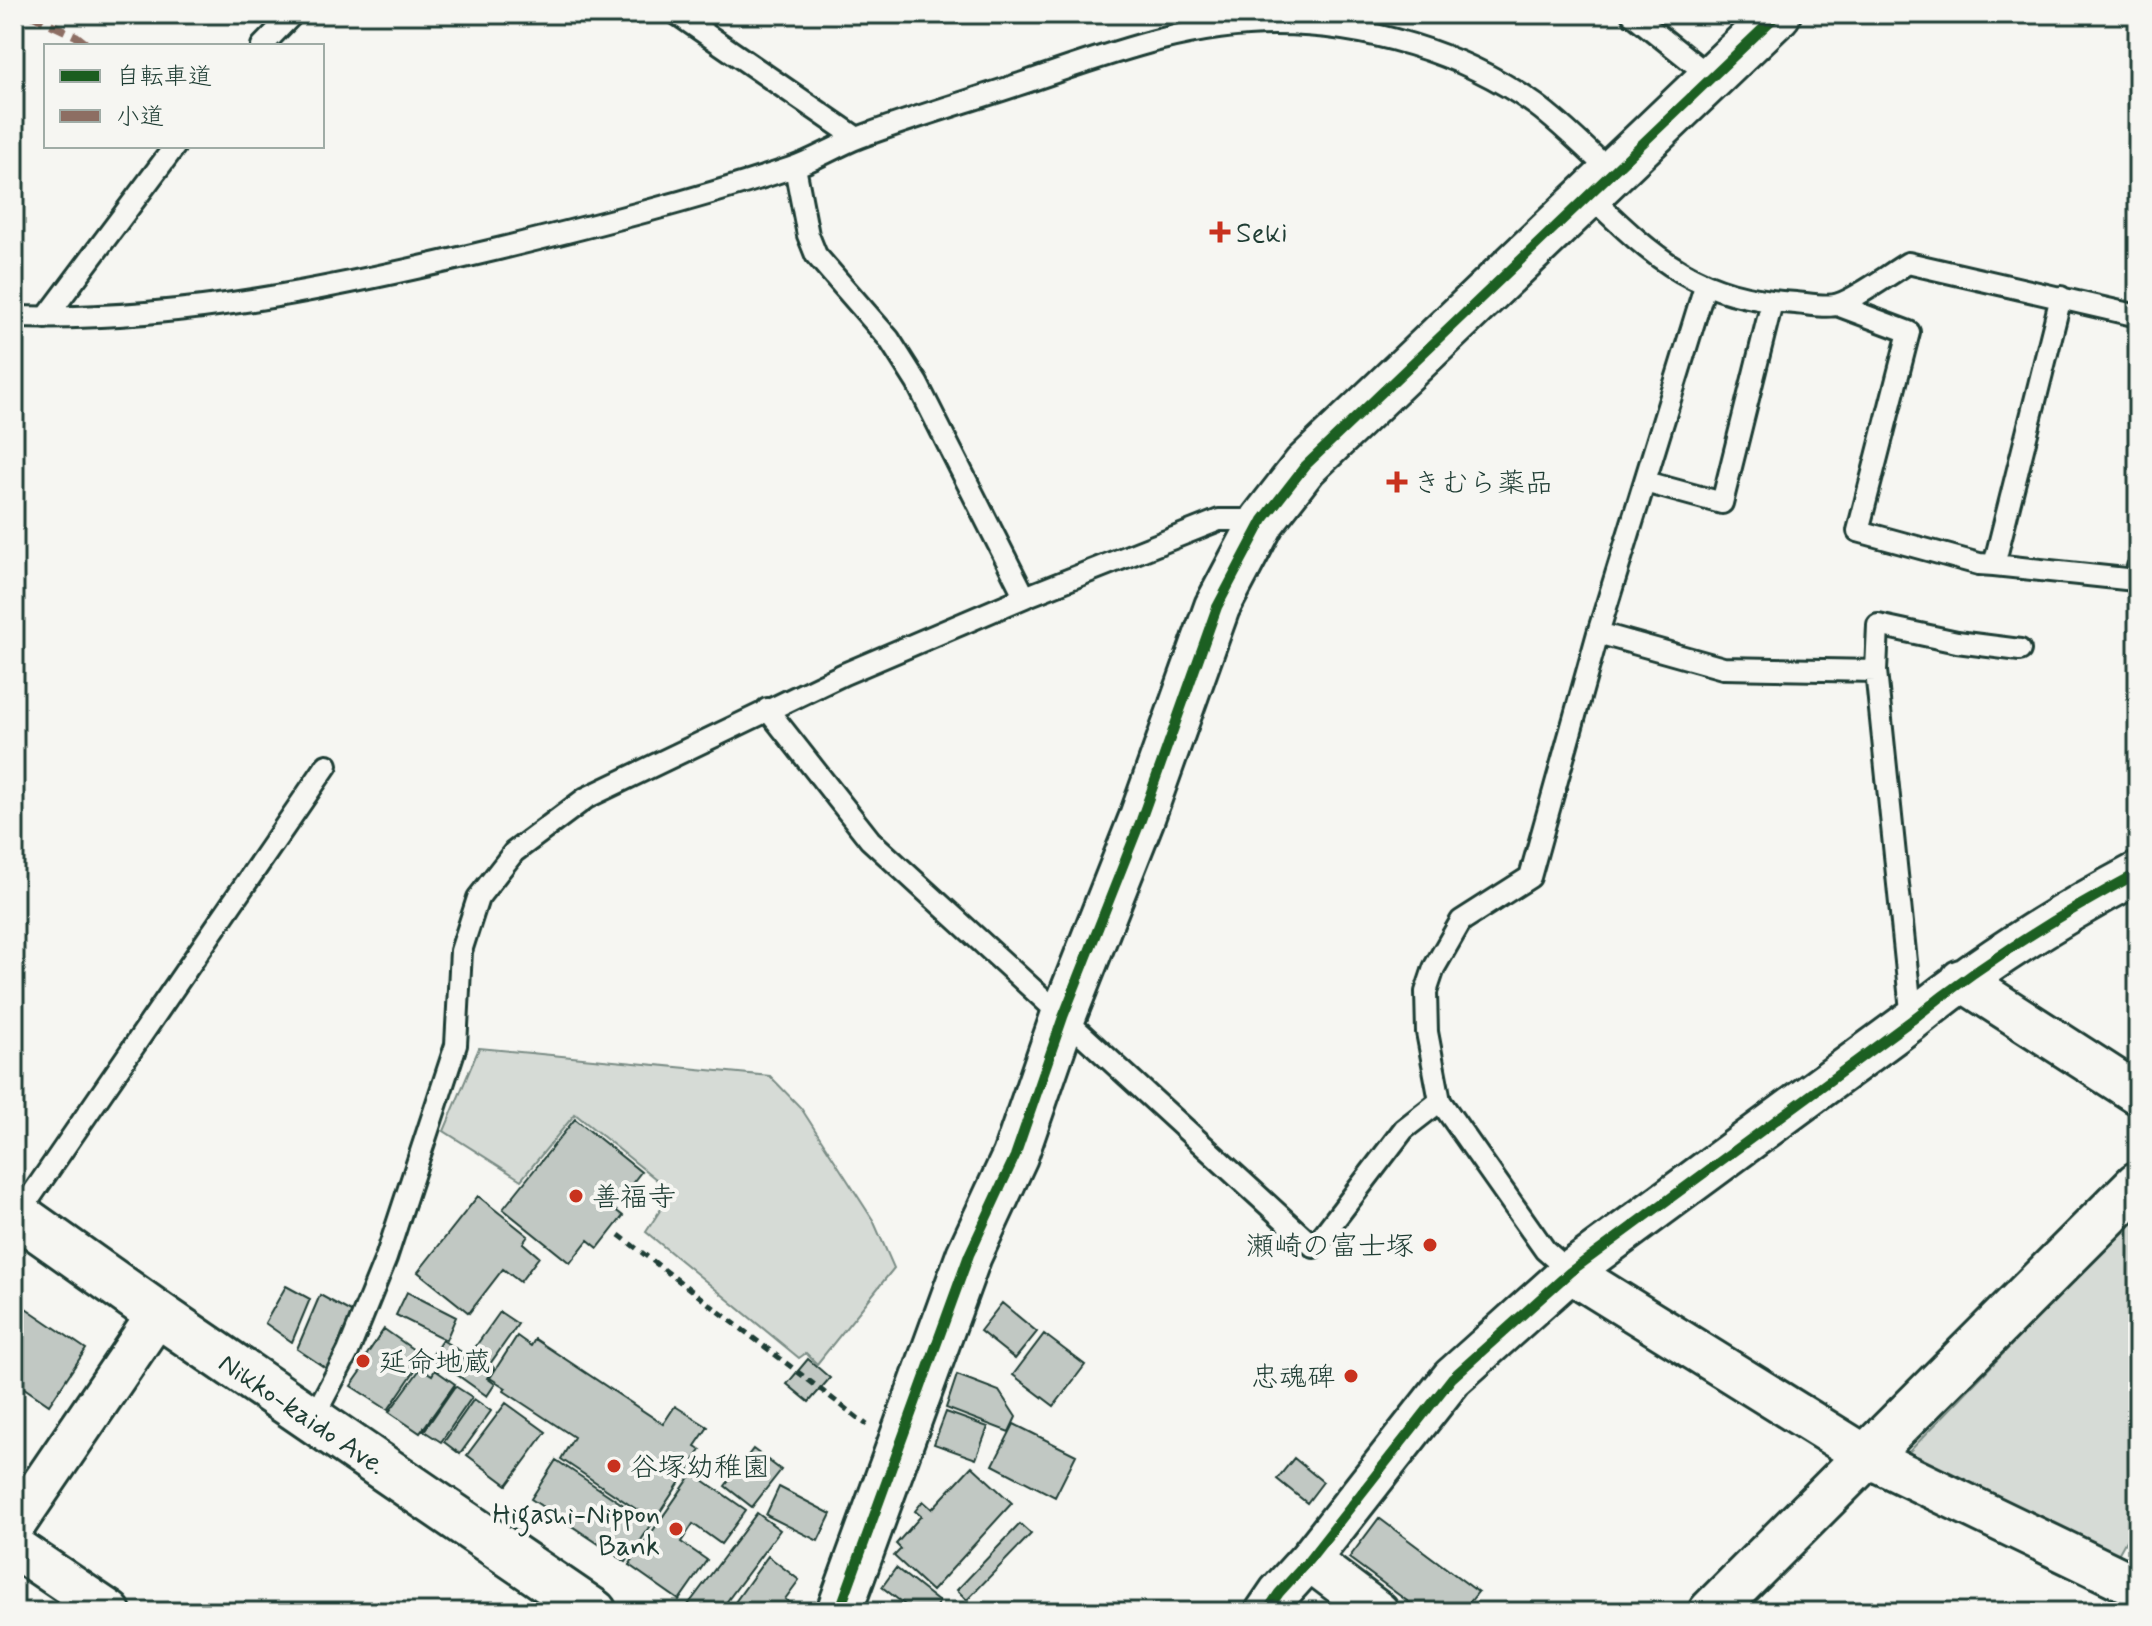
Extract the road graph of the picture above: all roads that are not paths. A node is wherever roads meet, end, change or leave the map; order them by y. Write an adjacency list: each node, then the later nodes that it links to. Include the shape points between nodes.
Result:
1 (293, 14): 5 (lane)
2 (677, 14): 7 (lane)
3 (1632, 14): 6 (lane)
4 (1778, 14): 6 (street)
5 (264, 44)
6 (1712, 78): 10 (street)
7 (857, 138): 9 (lane); 10 (lane, via 1156,38 1213,27 1275,24 1385,37 1438,53 1503,83 1540,107)
8 (174, 148): 17 (lane)
9 (795, 167): 17 (lane, via 608,222 404,271 226,305); 22 (lane, via 816,255 889,339 917,383)
10 (1600, 184): 11 (lane, via 1634,239); 19 (street, via 1305,466)
11 (1705, 286): 13 (lane); 18 (lane)
12 (2061, 297): 14 (lane, via 1908,263); 15 (lane); 20 (lane)
13 (1772, 302): 14 (lane); 18 (lane, via 1722,503)
14 (1837, 305): 20 (lane, via 1909,332 1858,531)
15 (2138, 316)
16 (14, 317): 17 (lane)
17 (46, 318)
18 (1645, 482): 23 (lane)
19 (1263, 520): 22 (lane, via 1219,520); 30 (street, via 1217,607)
20 (1994, 565): 21 (lane, via 2135,580)
21 (2138, 567)
22 (1025, 597): 26 (lane)
23 (1598, 633): 25 (lane, via 1723,668); 33 (lane, via 1530,877 1461,921 1434,968 1426,992 1427,1032)
24 (2020, 650): 25 (lane, via 1878,625)
25 (1876, 671): 31 (lane)
26 (767, 709): 30 (lane, via 870,840); 38 (lane, via 586,798 514,852 478,898 461,951 456,1045 381,1271 348,1352)
27 (327, 765): 35 (lane)
28 (2138, 873): 29 (street)
29 (1961, 980): 31 (street); 32 (street)
30 (1063, 1017): 33 (lane, via 1314,1247 1404,1129); 46 (street, via 1015,1156 969,1255)
31 (1912, 1020): 36 (street)
32 (2138, 1094)
33 (1440, 1101): 36 (lane, via 1545,1250)
34 (2138, 1184): 39 (street)
35 (16, 1214): 37 (street, Nikko-kaido Ave.)
36 (1570, 1272): 39 (street); 42 (street, via 1452,1378)
37 (158, 1314): 38 (street, Nikko-kaido Ave.); 40 (street)
38 (313, 1418): 45 (street, Nikko-kaido Ave.)
39 (1866, 1456): 43 (street); 49 (street)
40 (14, 1526)
41 (14, 1547): 44 (street)
42 (1309, 1560): 47 (street); 48 (street)
43 (2129, 1587)
44 (110, 1612)
45 (594, 1612)
46 (839, 1612)
47 (1266, 1612)
48 (1378, 1612)
49 (1711, 1612)

